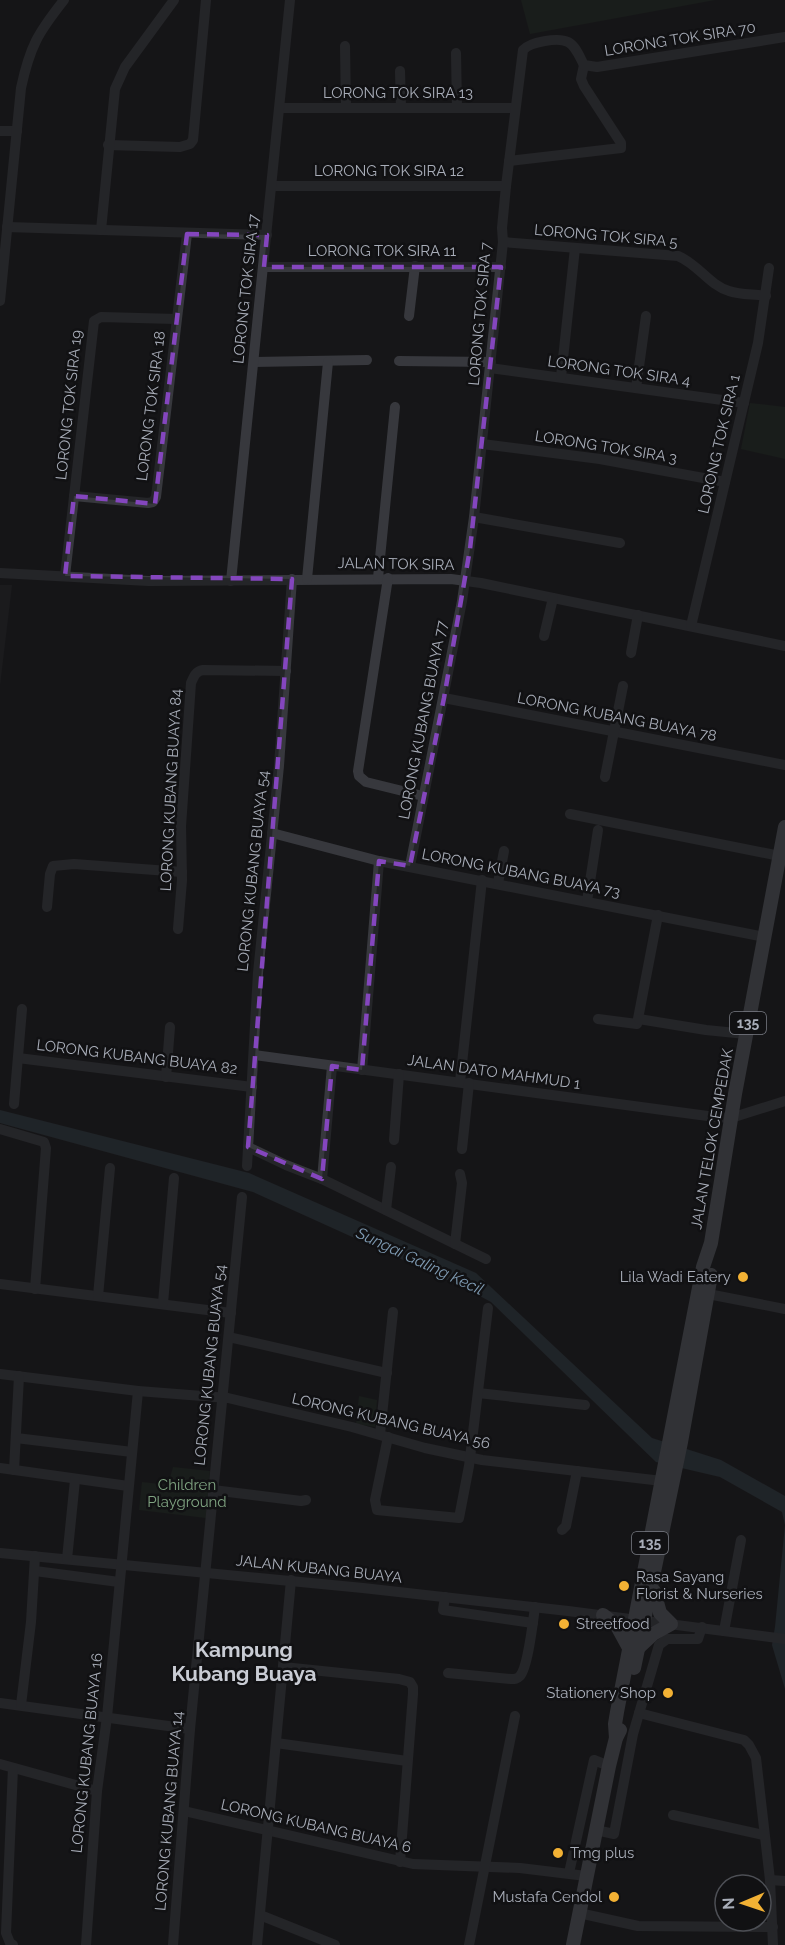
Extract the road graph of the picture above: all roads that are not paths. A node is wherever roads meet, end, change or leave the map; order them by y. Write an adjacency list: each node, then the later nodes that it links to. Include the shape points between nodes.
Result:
1 (64, 0): 17 (street, via 38,34 26,63)
2 (174, 0): 18 (street, via 120,76)
3 (206, 0): 18 (street, via 193,140 180,147)
4 (290, 0): 11 (street, LORONG TOK SIRA 17)
5 (785, 37): 9 (street, LORONG TOK SIRA 70, via 616,65)
6 (345, 46): 12 (street)
7 (523, 50): 9 (street, LORONG TOK SIRA 70, via 532,44 564,40 573,46); 15 (street, LORONG TOK SIRA 7)
8 (456, 53): 14 (street)
9 (584, 65): 19 (street, via 581,73 585,86 621,148)
10 (400, 71): 13 (street)
11 (279, 108): 12 (street, LORONG TOK SIRA 13); 20 (street, LORONG TOK SIRA 17)
12 (346, 108): 13 (street, LORONG TOK SIRA 13)
13 (401, 108): 14 (street, LORONG TOK SIRA 13)
14 (457, 108): 15 (street, LORONG TOK SIRA 13)
15 (515, 108): 19 (street, LORONG TOK SIRA 7)
16 (0, 131): 17 (street)
17 (17, 131): 22 (street)
18 (108, 146): 23 (street)
19 (509, 161): 21 (street, LORONG TOK SIRA 7)
20 (272, 186): 21 (street, LORONG TOK SIRA 12); 25 (street, LORONG TOK SIRA 17)
21 (506, 186): 26 (street, LORONG TOK SIRA 7)
22 (7, 227): 23 (street); 28 (street)
23 (101, 230): 24 (street)
24 (187, 234): 25 (street); 37 (street, LORONG TOK SIRA 18)
25 (267, 235): 30 (street, LORONG TOK SIRA 17)
26 (503, 242): 27 (street, LORONG TOK SIRA 5); 31 (street, LORONG TOK SIRA 7)
27 (575, 248): 33 (street, LORONG TOK SIRA 5, via 678,256 728,291); 43 (street)
28 (2, 265): 34 (street)
29 (415, 266): 30 (street, LORONG TOK SIRA 11); 31 (street, LORONG TOK SIRA 11); 35 (street)
30 (264, 267): 40 (street, LORONG TOK SIRA 17)
31 (501, 267): 42 (street, LORONG TOK SIRA 7)
32 (769, 268): 33 (street, LORONG TOK SIRA 1)
33 (766, 296): 45 (street, LORONG TOK SIRA 1)
34 (0, 301)
35 (409, 315)
36 (646, 316): 44 (street)
37 (176, 319): 49 (street, LORONG TOK SIRA 19, via 102,317 94,321); 49 (street, LORONG TOK SIRA 18, via 156,497 148,503)
38 (367, 360): 41 (street)
39 (399, 361): 42 (street, LORONG TOK SIRA 4)
40 (254, 362): 41 (street); 58 (street, LORONG TOK SIRA 17)
41 (328, 362): 56 (street)
42 (491, 365): 43 (street, LORONG TOK SIRA 4); 47 (street, LORONG TOK SIRA 7)
43 (561, 377): 44 (street, LORONG TOK SIRA 4)
44 (636, 388): 45 (street, LORONG TOK SIRA 4)
45 (744, 403): 48 (street, LORONG TOK SIRA 1)
46 (395, 407): 54 (street)
47 (482, 444): 48 (street, LORONG TOK SIRA 3, via 600,459); 50 (street, LORONG TOK SIRA 7)
48 (725, 482): 61 (street, LORONG TOK SIRA 1)
49 (74, 496): 53 (street, LORONG TOK SIRA 19)
50 (474, 517): 51 (street); 57 (street, LORONG TOK SIRA 7)
51 (620, 543)
52 (0, 573): 53 (street, JALAN TOK SIRA)
53 (65, 576): 58 (street, JALAN TOK SIRA)
54 (383, 578): 56 (street, JALAN TOK SIRA); 57 (street, JALAN TOK SIRA); 71 (street, via 358,771 366,782)
55 (292, 579): 56 (street, JALAN TOK SIRA); 58 (street, JALAN TOK SIRA); 65 (street, LORONG KUBANG BUAYA 54)
56 (307, 579)
57 (465, 580): 59 (street, JALAN TOK SIRA); 67 (street, LORONG KUBANG BUAYA 77)
58 (231, 581)
59 (553, 598): 60 (street, JALAN TOK SIRA); 62 (street)
60 (638, 615): 61 (street, JALAN TOK SIRA); 64 (street)
61 (691, 626): 63 (street, JALAN TOK SIRA)
62 (544, 636)
63 (785, 646)
64 (631, 653)
65 (286, 671): 75 (street, LORONG KUBANG BUAYA 54); 80 (street, LORONG KUBANG BUAYA 84, via 204,670 193,678 181,826)
66 (624, 686): 68 (street)
67 (444, 698): 68 (street, LORONG KUBANG BUAYA 78); 71 (street, LORONG KUBANG BUAYA 77)
68 (615, 731): 69 (street, LORONG KUBANG BUAYA 78); 70 (street)
69 (785, 765)
70 (605, 777)
71 (423, 796): 79 (street, LORONG KUBANG BUAYA 77)
72 (570, 814): 77 (street)
73 (785, 827): 77 (main road, JALAN TELOK CEMPEDAK / 135)
74 (598, 830): 83 (street)
75 (272, 833): 78 (street, LORONG KUBANG BUAYA 73); 93 (street, LORONG KUBANG BUAYA 54)
76 (504, 851): 82 (street)
77 (780, 856): 87 (main road, JALAN TELOK CEMPEDAK / 135)
78 (379, 861): 79 (street, LORONG KUBANG BUAYA 73); 96 (street)
79 (410, 866): 81 (street, LORONG KUBANG BUAYA 73)
80 (182, 872): 84 (street, via 53,866); 86 (street, LORONG KUBANG BUAYA 84)
81 (482, 880): 82 (street, LORONG KUBANG BUAYA 73); 99 (street)
82 (498, 883): 83 (street, LORONG KUBANG BUAYA 73)
83 (587, 901): 85 (street, LORONG KUBANG BUAYA 73)
84 (47, 907)
85 (658, 915): 87 (street, LORONG KUBANG BUAYA 73); 90 (street)
86 (178, 929)
87 (765, 937): 92 (main road, JALAN TELOK CEMPEDAK / 135)
88 (22, 1009): 94 (street)
89 (598, 1019): 90 (street, via 633,1025)
90 (639, 1019): 92 (street)
91 (170, 1027): 98 (street)
92 (746, 1034): 103 (main road, JALAN TELOK CEMPEDAK / 135)
93 (254, 1055): 95 (street, JALAN DATO MAHMUD 1); 100 (street, LORONG KUBANG BUAYA 54)
94 (18, 1058): 98 (street, LORONG KUBANG BUAYA 82); 102 (street)
95 (332, 1066): 96 (street, JALAN DATO MAHMUD 1); 113 (street)
96 (362, 1070): 97 (street, JALAN DATO MAHMUD 1)
97 (399, 1074): 99 (street, JALAN DATO MAHMUD 1); 105 (street)
98 (166, 1077): 100 (street, LORONG KUBANG BUAYA 82)
99 (464, 1083): 103 (street, JALAN DATO MAHMUD 1); 107 (street)
100 (252, 1087): 106 (street, LORONG KUBANG BUAYA 54)
101 (785, 1101): 103 (street)
102 (14, 1104)
103 (731, 1118): 116 (main road, JALAN TELOK CEMPEDAK / 135)
104 (0, 1128): 120 (street, via 44,1142 46,1148)
105 (394, 1140)
106 (248, 1146): 108 (street, LORONG KUBANG BUAYA 54); 113 (street)
107 (462, 1149)
108 (247, 1166)
109 (391, 1167): 115 (street)
110 (110, 1168): 122 (street)
111 (460, 1174): 117 (street)
112 (174, 1178): 123 (street)
113 (322, 1179): 115 (street)
114 (242, 1197): 127 (street, LORONG KUBANG BUAYA 54)
115 (386, 1210): 117 (street)
116 (711, 1243): 121 (main road, JALAN TELOK CEMPEDAK / 135); 138 (main road, JALAN TELOK CEMPEDAK / 135, via 703,1267)
117 (455, 1244): 118 (street)
118 (486, 1259)
119 (0, 1284): 120 (street)
120 (35, 1288): 122 (street)
121 (708, 1294): 125 (street); 138 (main road, JALAN TELOK CEMPEDAK / 135)
122 (98, 1296): 123 (street)
123 (163, 1303): 127 (street)
124 (488, 1308): 133 (street)
125 (785, 1309)
126 (393, 1312): 129 (street)
127 (231, 1313): 128 (street, LORONG KUBANG BUAYA 54)
128 (229, 1337): 129 (street); 134 (street, LORONG KUBANG BUAYA 54)
129 (387, 1373): 136 (street)
130 (0, 1374): 131 (street, LORONG KUBANG BUAYA 56)
131 (19, 1376): 132 (street, LORONG KUBANG BUAYA 56); 137 (street)
132 (138, 1391): 134 (street, LORONG KUBANG BUAYA 56); 139 (street, LORONG KUBANG BUAYA 16)
133 (478, 1393): 135 (street); 140 (street)
134 (222, 1398): 136 (street, LORONG KUBANG BUAYA 56); 147 (street, LORONG KUBANG BUAYA 54)
135 (585, 1405)
136 (384, 1436): 140 (street, LORONG KUBANG BUAYA 56); 140 (street, via 374,1505 380,1511 459,1518)
137 (16, 1438): 139 (street); 142 (street)
138 (676, 1440): 144 (main road, JALAN TELOK CEMPEDAK / 135)
139 (132, 1452): 146 (street, LORONG KUBANG BUAYA 16)
140 (470, 1457): 143 (street, LORONG KUBANG BUAYA 56)
141 (0, 1468): 142 (street)
142 (14, 1470): 145 (street)
143 (577, 1471): 144 (street, LORONG KUBANG BUAYA 56); 149 (street)
144 (667, 1472): 158 (main road, JALAN TELOK CEMPEDAK / 135); 163 (main road, JALAN TELOK CEMPEDAK / 135)
145 (75, 1480): 146 (street); 153 (street)
146 (128, 1486): 154 (street, LORONG KUBANG BUAYA 16)
147 (213, 1490): 148 (street); 156 (street, LORONG KUBANG BUAYA 54)
148 (306, 1500)
149 (562, 1530)
150 (741, 1540): 166 (street)
151 (0, 1553): 152 (street, JALAN KUBANG BUAYA)
152 (35, 1556): 153 (street, JALAN KUBANG BUAYA); 155 (street)
153 (67, 1559): 154 (street, JALAN KUBANG BUAYA)
154 (121, 1564): 156 (street, JALAN KUBANG BUAYA); 159 (street, LORONG KUBANG BUAYA 16)
155 (35, 1572): 159 (street); 173 (street)
156 (205, 1573): 157 (street, JALAN KUBANG BUAYA); 177 (street, LORONG KUBANG BUAYA 14)
157 (291, 1580): 160 (street, JALAN KUBANG BUAYA); 170 (street)
158 (653, 1580): 163 (main road, JALAN TELOK CEMPEDAK / 135); 165 (main road, via 657,1608)
159 (119, 1582): 176 (street, LORONG KUBANG BUAYA 16)
160 (445, 1597): 161 (street, JALAN KUBANG BUAYA); 164 (street, via 443,1610)
161 (535, 1607): 162 (street, JALAN KUBANG BUAYA); 164 (street)
162 (603, 1615): 163 (street, JALAN KUBANG BUAYA); 169 (main road)
163 (639, 1620): 165 (street, JALAN KUBANG BUAYA); 169 (main road, 135)
164 (533, 1623): 171 (street, via 518,1678)
165 (671, 1624): 167 (street, JALAN KUBANG BUAYA); 169 (main road)
166 (724, 1631): 167 (street); 168 (street)
167 (700, 1633): 174 (street, via 667,1639 659,1645)
168 (785, 1639)
169 (634, 1647): 181 (main road, 135)
170 (283, 1667): 178 (street); 179 (street, via 410,1682)
171 (448, 1673)
172 (0, 1703): 173 (street)
173 (21, 1705): 176 (street)
174 (639, 1713): 187 (street, via 614,1834); 188 (street, via 738,1738 749,1745 756,1758)
175 (515, 1716): 190 (street)
176 (107, 1717): 177 (street); 183 (street, LORONG KUBANG BUAYA 16)
177 (190, 1729): 184 (street, LORONG KUBANG BUAYA 14)
178 (276, 1743): 179 (street); 186 (street)
179 (407, 1761): 189 (street)
180 (0, 1764): 182 (street)
181 (609, 1766): 187 (main road, 135); 191 (street, via 594,1760)
182 (14, 1768): 183 (street); 197 (street, via 6,1933)
183 (97, 1791): 198 (street, LORONG KUBANG BUAYA 16)
184 (184, 1811): 186 (street, LORONG KUBANG BUAYA 6); 199 (street, LORONG KUBANG BUAYA 14)
185 (673, 1815): 188 (street)
186 (269, 1830): 189 (street, LORONG KUBANG BUAYA 6); 195 (street)
187 (596, 1830): 193 (main road, 135)
188 (764, 1835): 192 (street)
189 (400, 1862): 190 (street, LORONG KUBANG BUAYA 6)
190 (484, 1867): 191 (street, LORONG KUBANG BUAYA 6); 202 (street)
191 (568, 1873): 193 (street, LORONG KUBANG BUAYA 6)
192 (769, 1873)
193 (586, 1876): 194 (main road, 135)
194 (579, 1913): 196 (street, via 638,1926); 203 (main road, 135)
195 (260, 1915): 200 (street); 201 (street)
196 (713, 1927)
197 (13, 1945)
198 (86, 1945)
199 (173, 1945)
200 (257, 1945)
201 (335, 1945)
202 (469, 1945)
203 (573, 1945)

